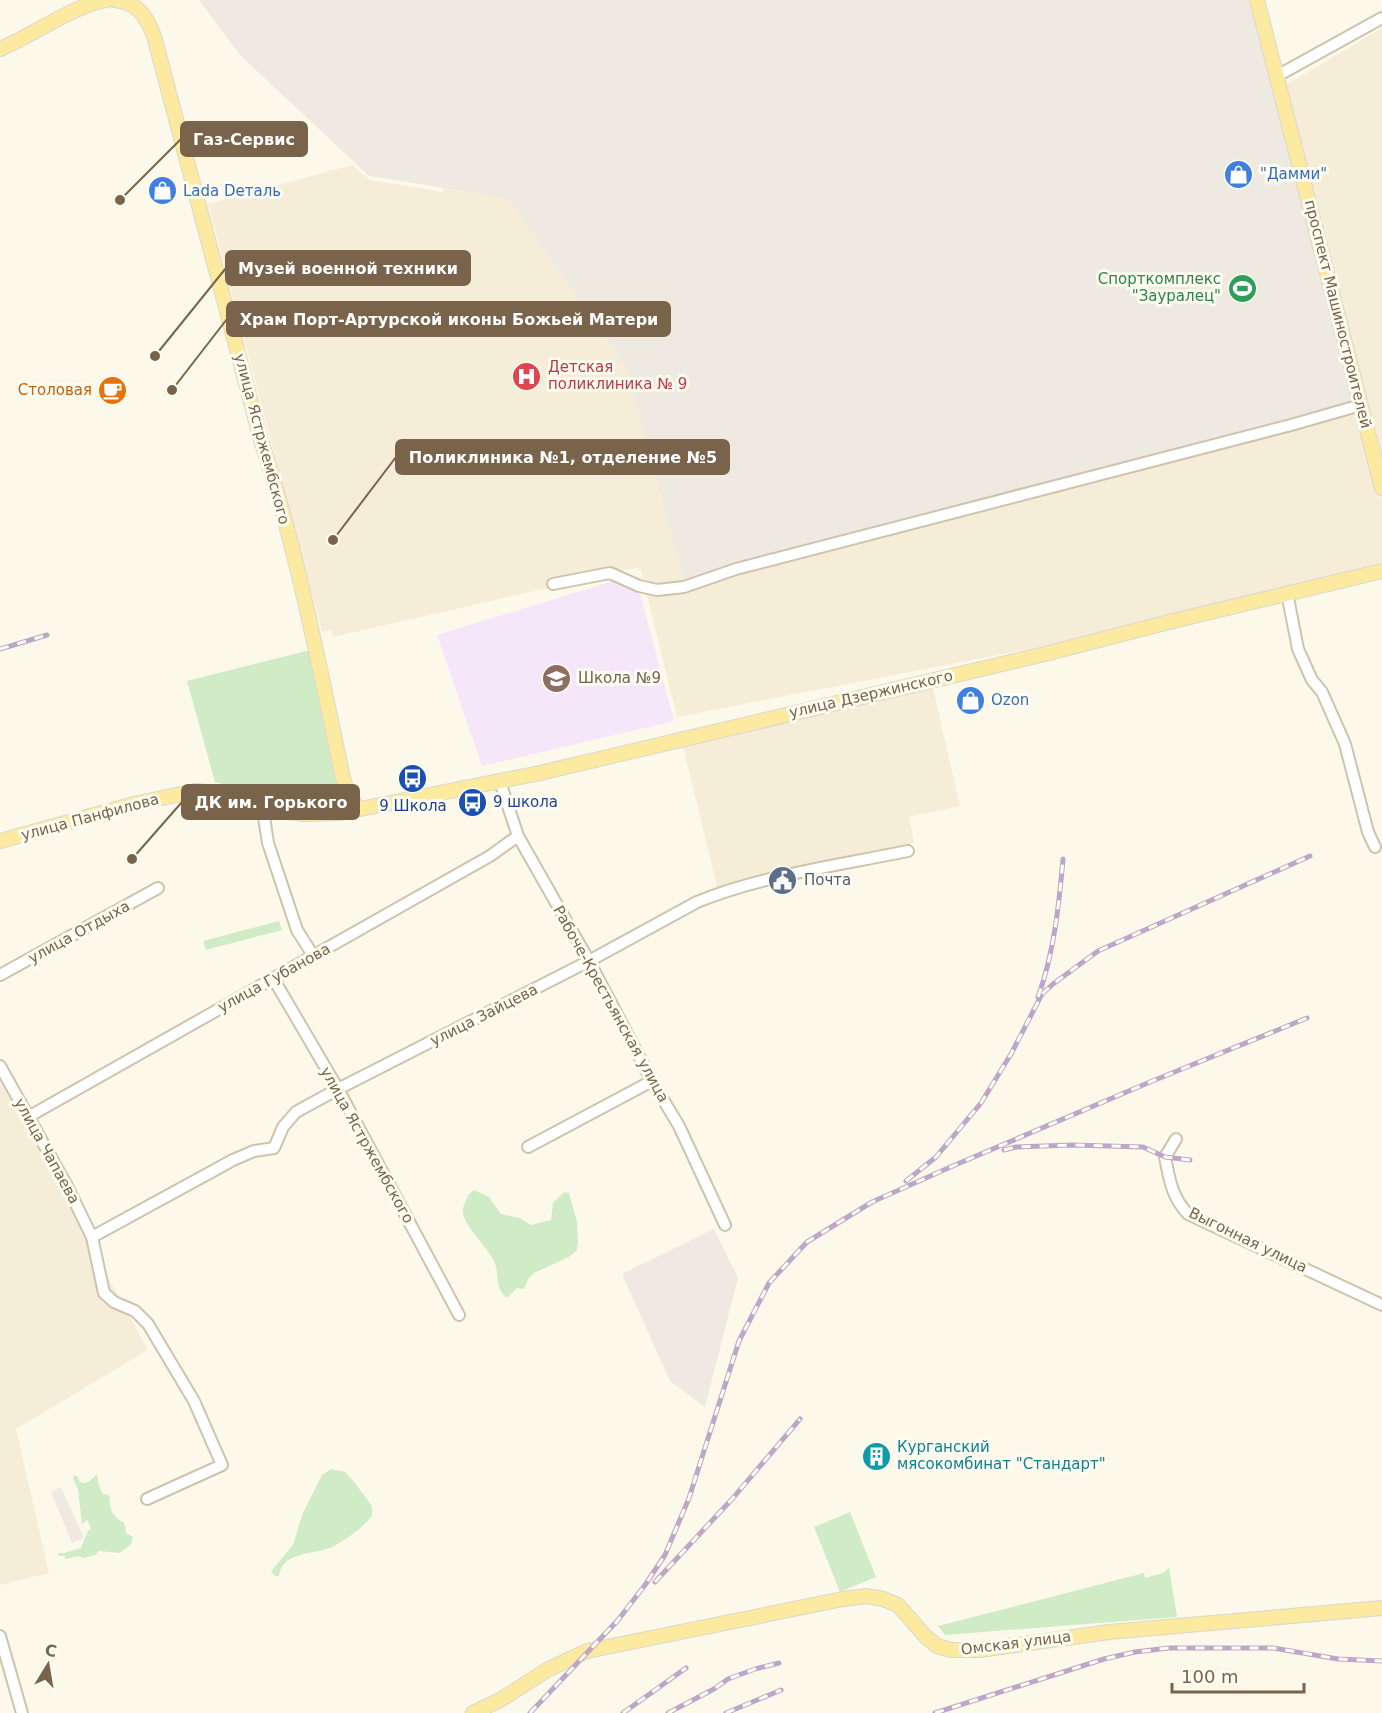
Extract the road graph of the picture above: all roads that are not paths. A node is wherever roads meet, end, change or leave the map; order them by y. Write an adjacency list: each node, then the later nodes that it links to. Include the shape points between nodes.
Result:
1 (106, 0): 5 (main road, via 89,4)
2 (114, 0): 14 (main road, улица Ястржембского, via 133,4 142,12 154,36 278,491 346,788)
3 (1257, 0): 6 (main road, проспект Машиностроителей)
4 (1382, 18): 6 (street)
5 (0, 49)
6 (1277, 76): 7 (main road, проспект Машиностроителей)
7 (1361, 405): 8 (main road, проспект Машиностроителей); 10 (street, via 736,568 684,587 657,590 610,573)
8 (1382, 488)
9 (1382, 571): 11 (main road, улица Дзержинского)
10 (554, 584)
11 (1287, 593): 12 (main road, улица Дзержинского); 17 (street, via 1298,649 1345,744)
12 (500, 782): 14 (main road, улица Дзержинского); 15 (street, Рабоче-Крестьянская улица)
13 (262, 804): 14 (main road, улица Панфилова, via 304,814); 16 (main road, улица Панфилова, via 195,791); 20 (street, via 268,843 297,930)
14 (358, 809)
15 (518, 836): 20 (street, улица Губанова); 21 (street, Рабоче-Крестьянская улица)
16 (0, 840)
17 (1375, 847)
18 (908, 851): 21 (street, улица Зайцева, via 715,894)
19 (158, 888): 22 (street, улица Отдыха)
20 (314, 957): 23 (street, улица Губанова)
21 (589, 961): 25 (street, Рабоче-Крестьянская улица); 26 (street, улица Зайцева)
22 (0, 975)
23 (273, 978): 26 (street, улица Ястржембского); 27 (street, улица Губанова)
24 (0, 1066): 27 (street, улица Чапаева)
25 (652, 1081): 29 (street); 30 (street, Рабоче-Крестьянская улица, via 679,1126)
26 (338, 1089): 31 (street, улица Зайцева, via 289,1119 274,1148 233,1160); 33 (street, улица Ястржембского)
27 (28, 1117): 31 (street, улица Чапаева)
28 (1176, 1139): 32 (street, Выгонная улица, via 1165,1157 1178,1204 1188,1214)
29 (528, 1147)
30 (725, 1225)
31 (92, 1237): 34 (street, улица Чапаева, via 104,1293 135,1311 147,1324 194,1401 222,1465)
32 (1382, 1305)
33 (459, 1315)
34 (147, 1499)
35 (1382, 1608): 38 (main road, Омская улица, via 951,1650 937,1646 898,1605 866,1596 587,1652)
36 (0, 1636): 37 (street)
37 (22, 1713)
38 (473, 1713)

